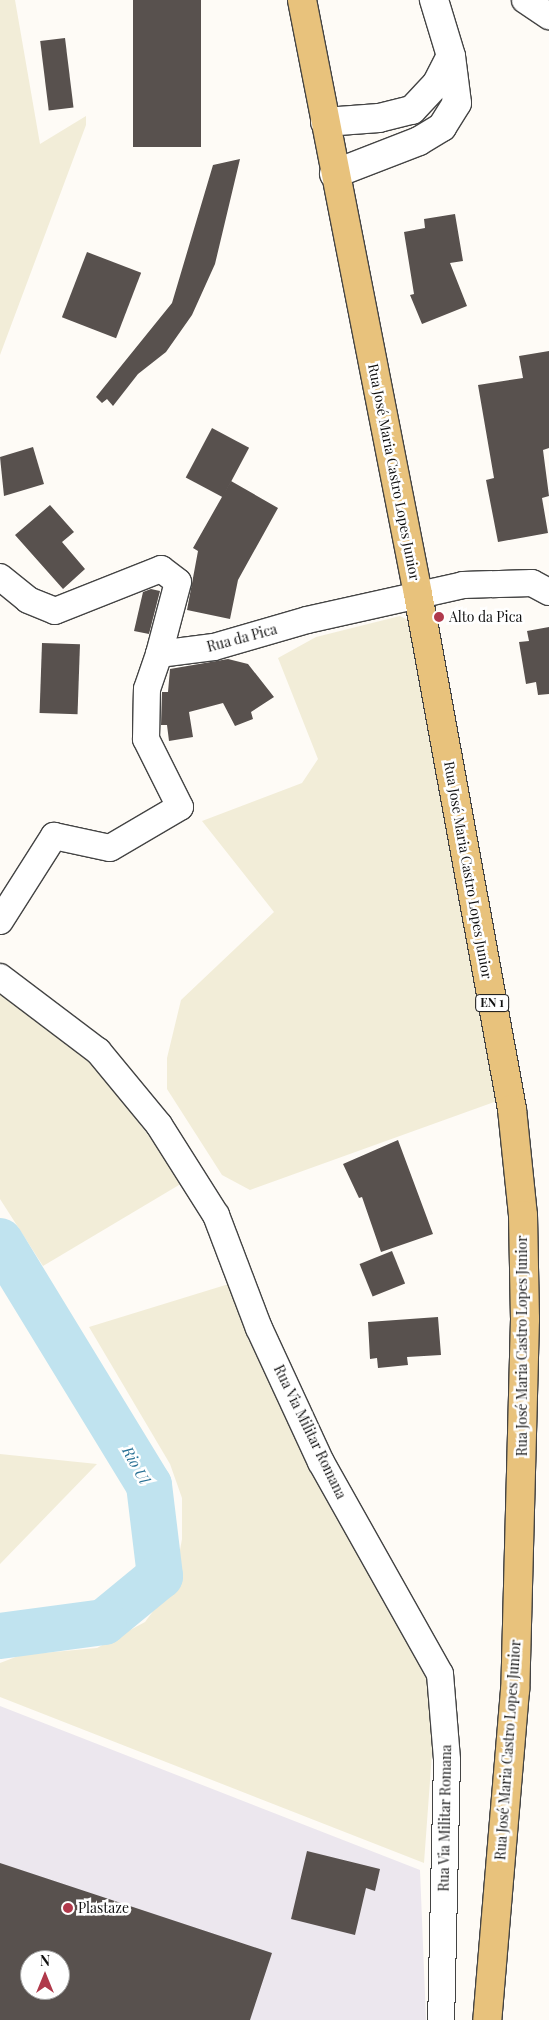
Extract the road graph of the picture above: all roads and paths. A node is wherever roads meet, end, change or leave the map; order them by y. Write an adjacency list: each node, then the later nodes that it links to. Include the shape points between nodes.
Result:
1 (302, 0): 6 (main road, Rua José Maria Castro Lopes Junior / EN 1)
2 (434, 0): 5 (street)
3 (524, 0): 4 (street)
4 (549, 16)
5 (450, 56): 6 (street, via 437,84 412,110 379,118); 7 (street, via 457,103 442,127 419,141)
6 (325, 122): 7 (main road, Rua José Maria Castro Lopes Junior / EN 1)
7 (334, 174): 10 (main road, Rua José Maria Castro Lopes Junior / EN 1)
8 (0, 578): 11 (street, via 28,600 55,611 161,569 178,582)
9 (549, 592): 10 (street, Rua da Pica, via 532,583 463,585)
10 (418, 594): 11 (street, Rua da Pica, via 307,620 214,647); 15 (main road, Rua José Maria Castro Lopes Junior / EN 1, via 512,1110 523,1215 526,1319 515,1690)
11 (159, 654): 12 (street, via 148,689 146,739 180,807 110,848 54,836)
12 (0, 921)
13 (0, 977): 14 (street, Rua Via Militar Romana, via 98,1050 159,1125 205,1198 321,1462 440,1674 447,1760)
14 (441, 2020)
15 (487, 2020)

